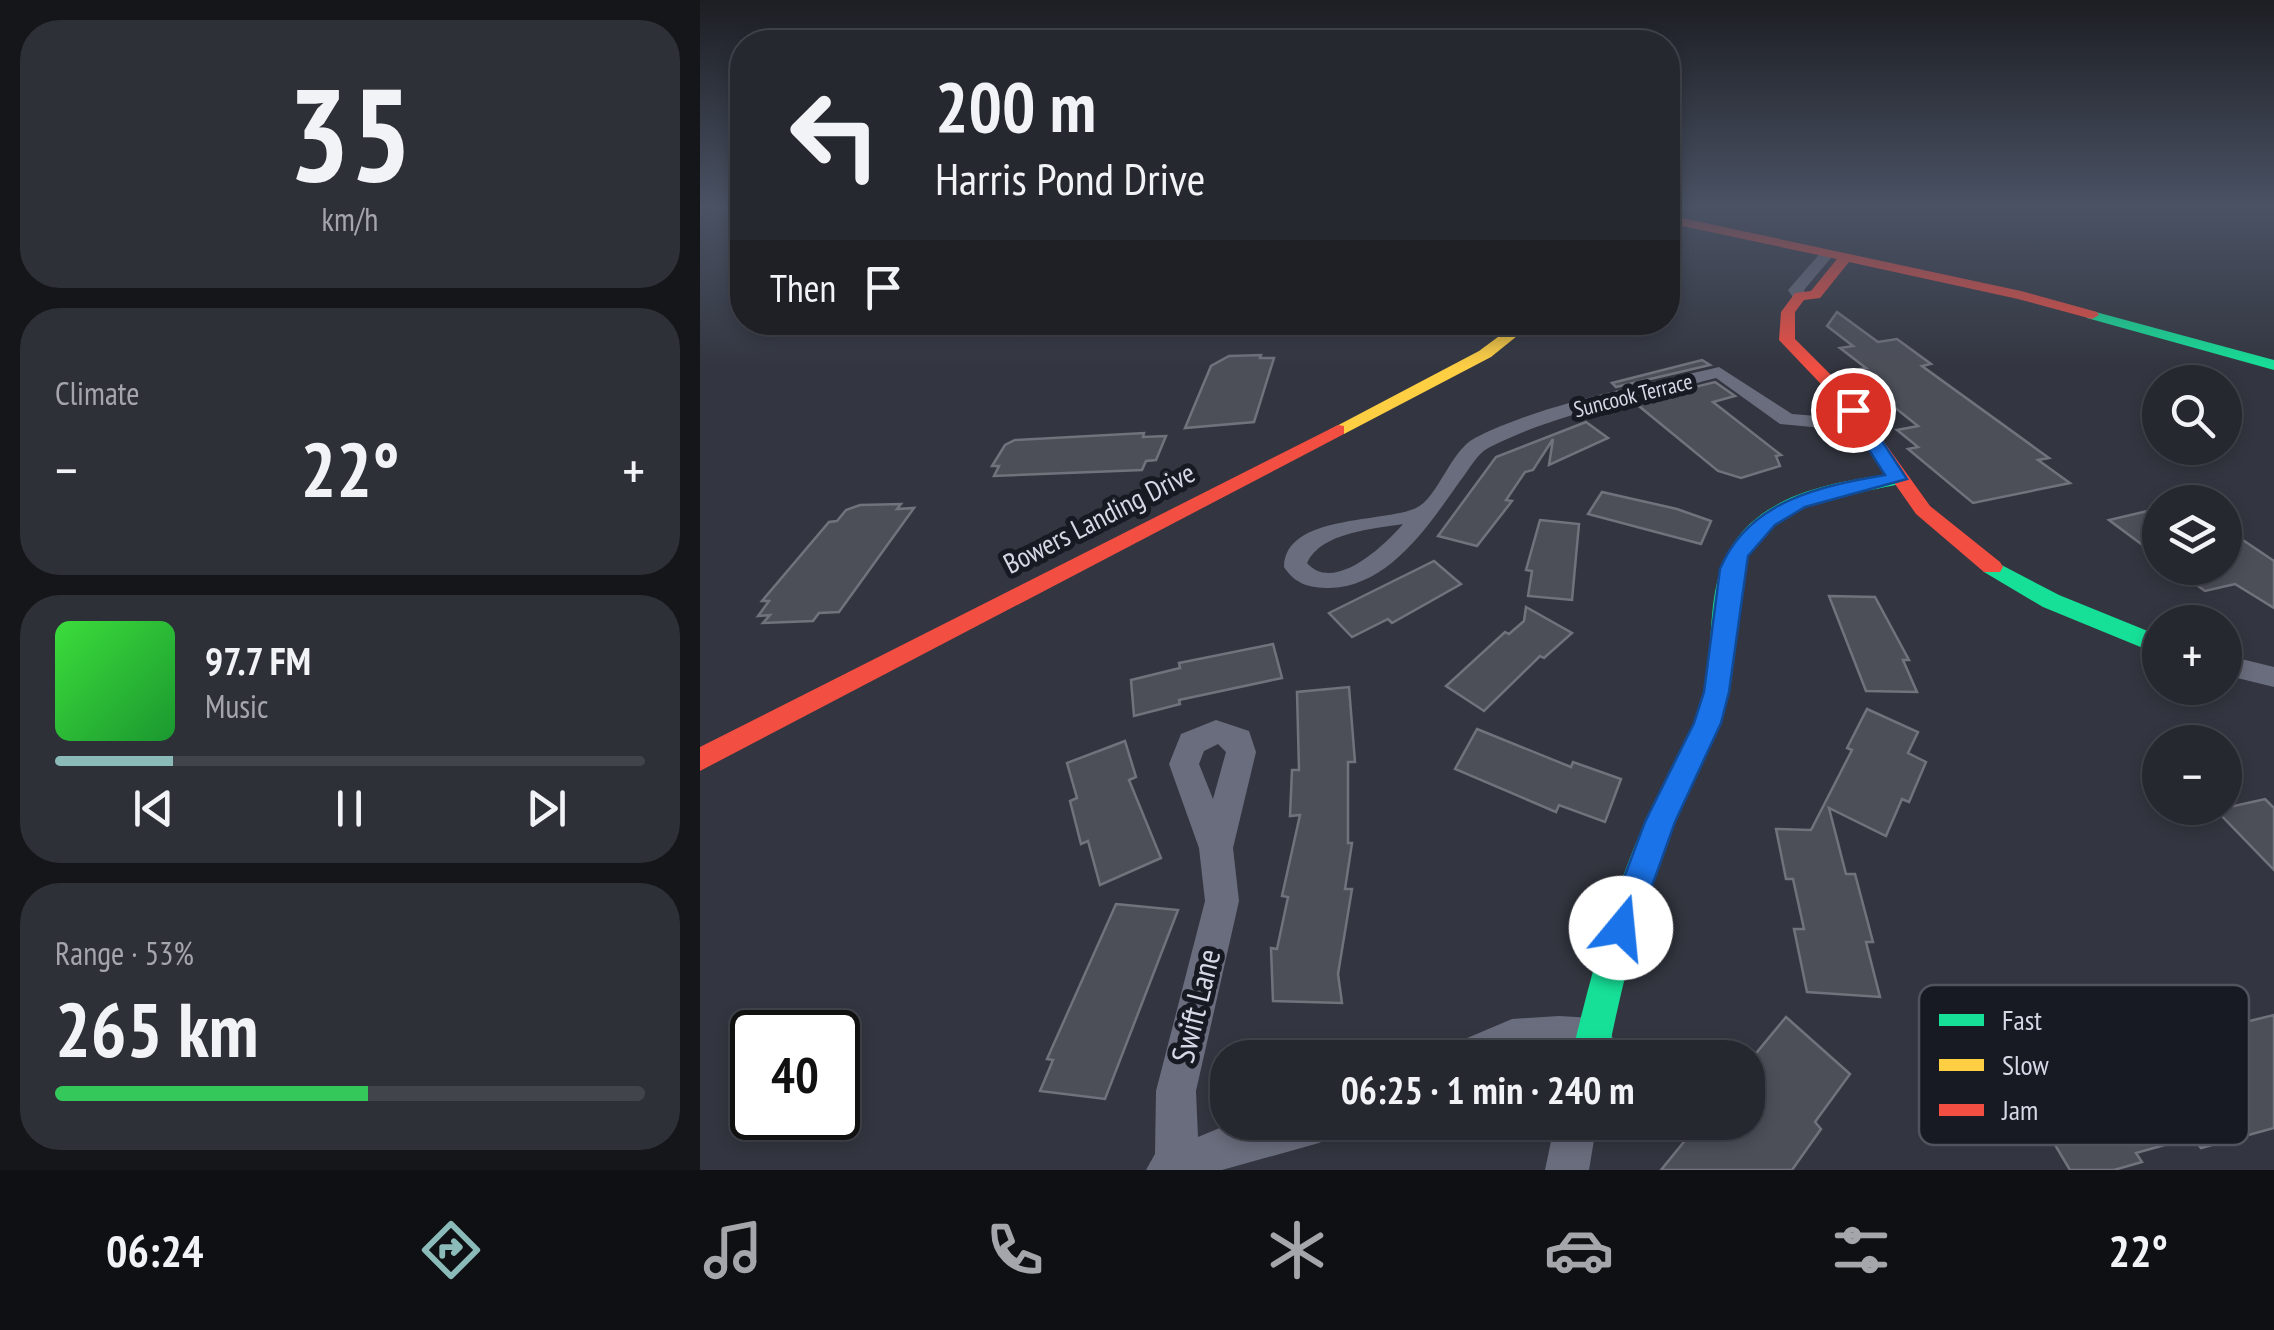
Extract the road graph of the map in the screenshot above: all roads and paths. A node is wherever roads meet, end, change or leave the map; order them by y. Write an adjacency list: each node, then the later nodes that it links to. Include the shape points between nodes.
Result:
1 (1834, 260): 5 (street, via 1815,295 1800,296 1784,318 1788,339)
2 (1858, 260): 4 (street, via 2020,295)
3 (1510, 335): 11 (street, Bowers Landing Drive, via 1486,354)
4 (2274, 364)
5 (1866, 426): 6 (street); 7 (street, Suncook Terrace, via 1788,420 1719,372 1493,436 1472,449)
6 (1897, 479): 8 (street, via 1951,535 2020,585); 15 (street, via 1798,502 1767,520 1738,553 1712,708 1631,892)
7 (1423, 514): 7 (street, Suncook Terrace, via 1392,551 1348,578 1313,580 1294,563 1300,548 1317,538)
8 (2142, 638)
9 (2242, 669): 10 (street)
10 (2274, 676)
11 (700, 760)
12 (1216, 848): 18 (street, Swift Lane, via 1222,901 1176,1091)
13 (1501, 1040): 14 (street)
14 (1549, 1040)
15 (1593, 1040)
16 (1243, 1140): 18 (street)
17 (1573, 1140): 19 (street)
18 (1172, 1168)
19 (1567, 1170)

